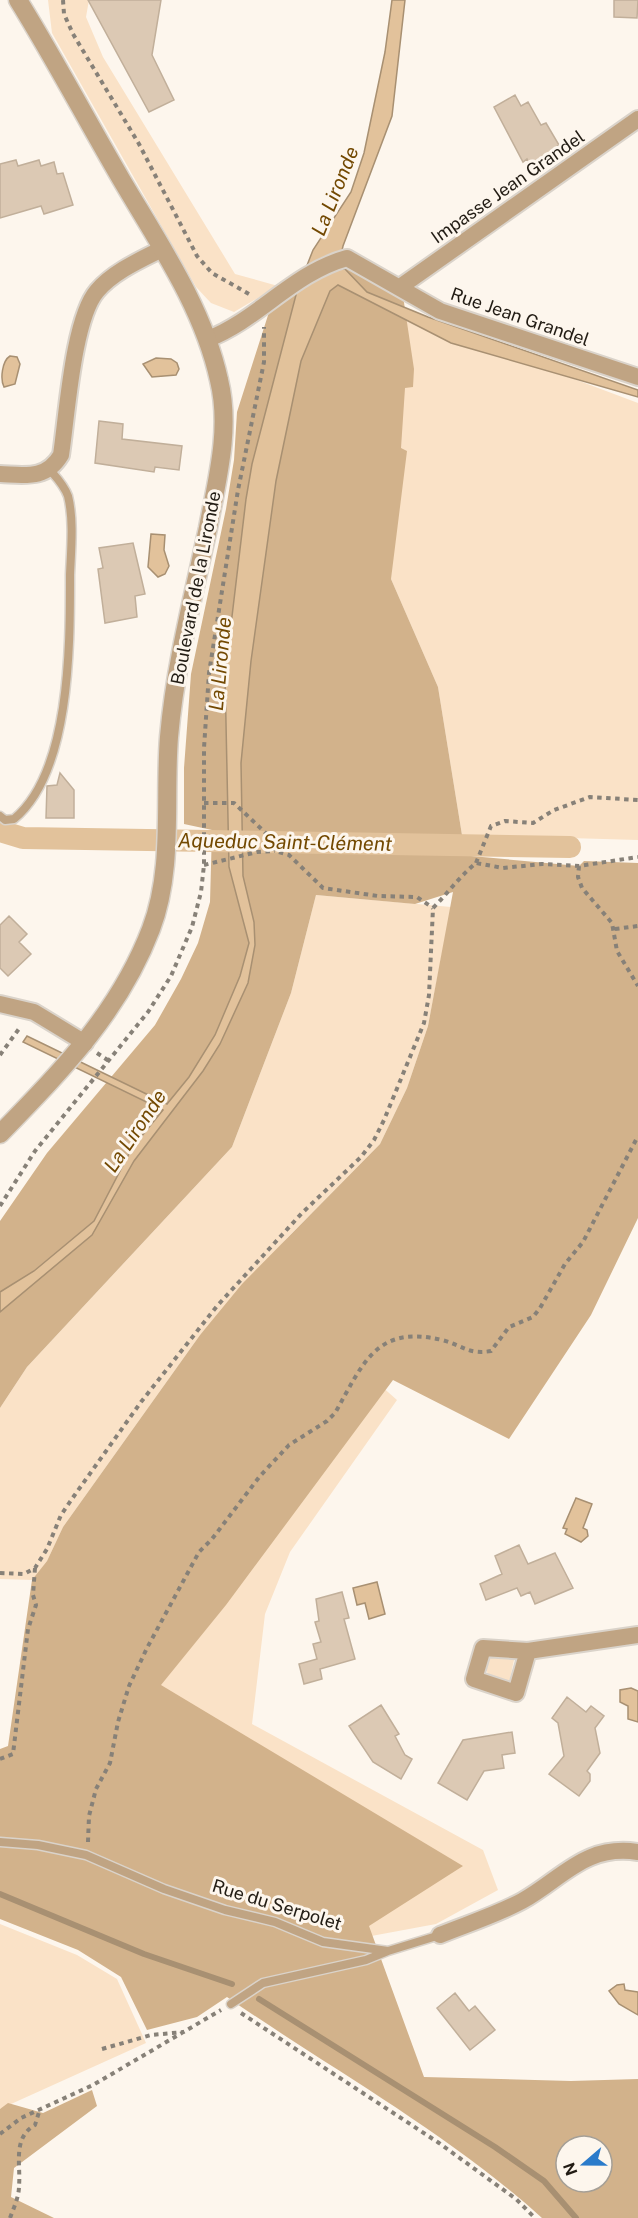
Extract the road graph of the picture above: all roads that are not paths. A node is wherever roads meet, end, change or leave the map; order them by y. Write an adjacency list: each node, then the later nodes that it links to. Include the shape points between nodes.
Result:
1 (18, 0): 3 (street, Boulevard de la Lironde)
2 (34, 0): 3 (street, Boulevard de la Lironde)
3 (39, 34): 5 (street, Boulevard de la Lironde)
4 (638, 119): 6 (street, Impasse Jean Grandel)
5 (162, 249): 7 (street, Boulevard de la Lironde); 9 (street, via 106,281 95,292 77,343 61,456)
6 (400, 287): 7 (street, Rue Jean Grandel, via 347,258 290,285); 8 (street, Rue Jean Grandel, via 440,311)
7 (208, 339): 13 (street, Boulevard de la Lironde, via 224,408 223,436 178,669 160,899 132,970)
8 (638, 378)
9 (50, 470): 10 (street, via 35,476); 11 (lane, via 65,489 70,520 70,645 63,703 34,798 14,819)
10 (0, 474)
11 (0, 816)
12 (0, 1004): 13 (street, via 34,1012)
13 (85, 1043): 14 (street, Boulevard de la Lironde)
14 (0, 1134)
15 (638, 1635): 16 (street)
16 (528, 1651)
17 (0, 1842): 20 (lane, Rue du Serpolet, via 86,1855 174,1893 274,1922 323,1942)
18 (638, 1852): 19 (street, Rue du Serpolet, via 593,1854 520,1901)
19 (440, 1935): 20 (lane, Rue du Serpolet)
20 (388, 1951): 21 (lane, via 348,1965 263,1983)
21 (231, 2004)

